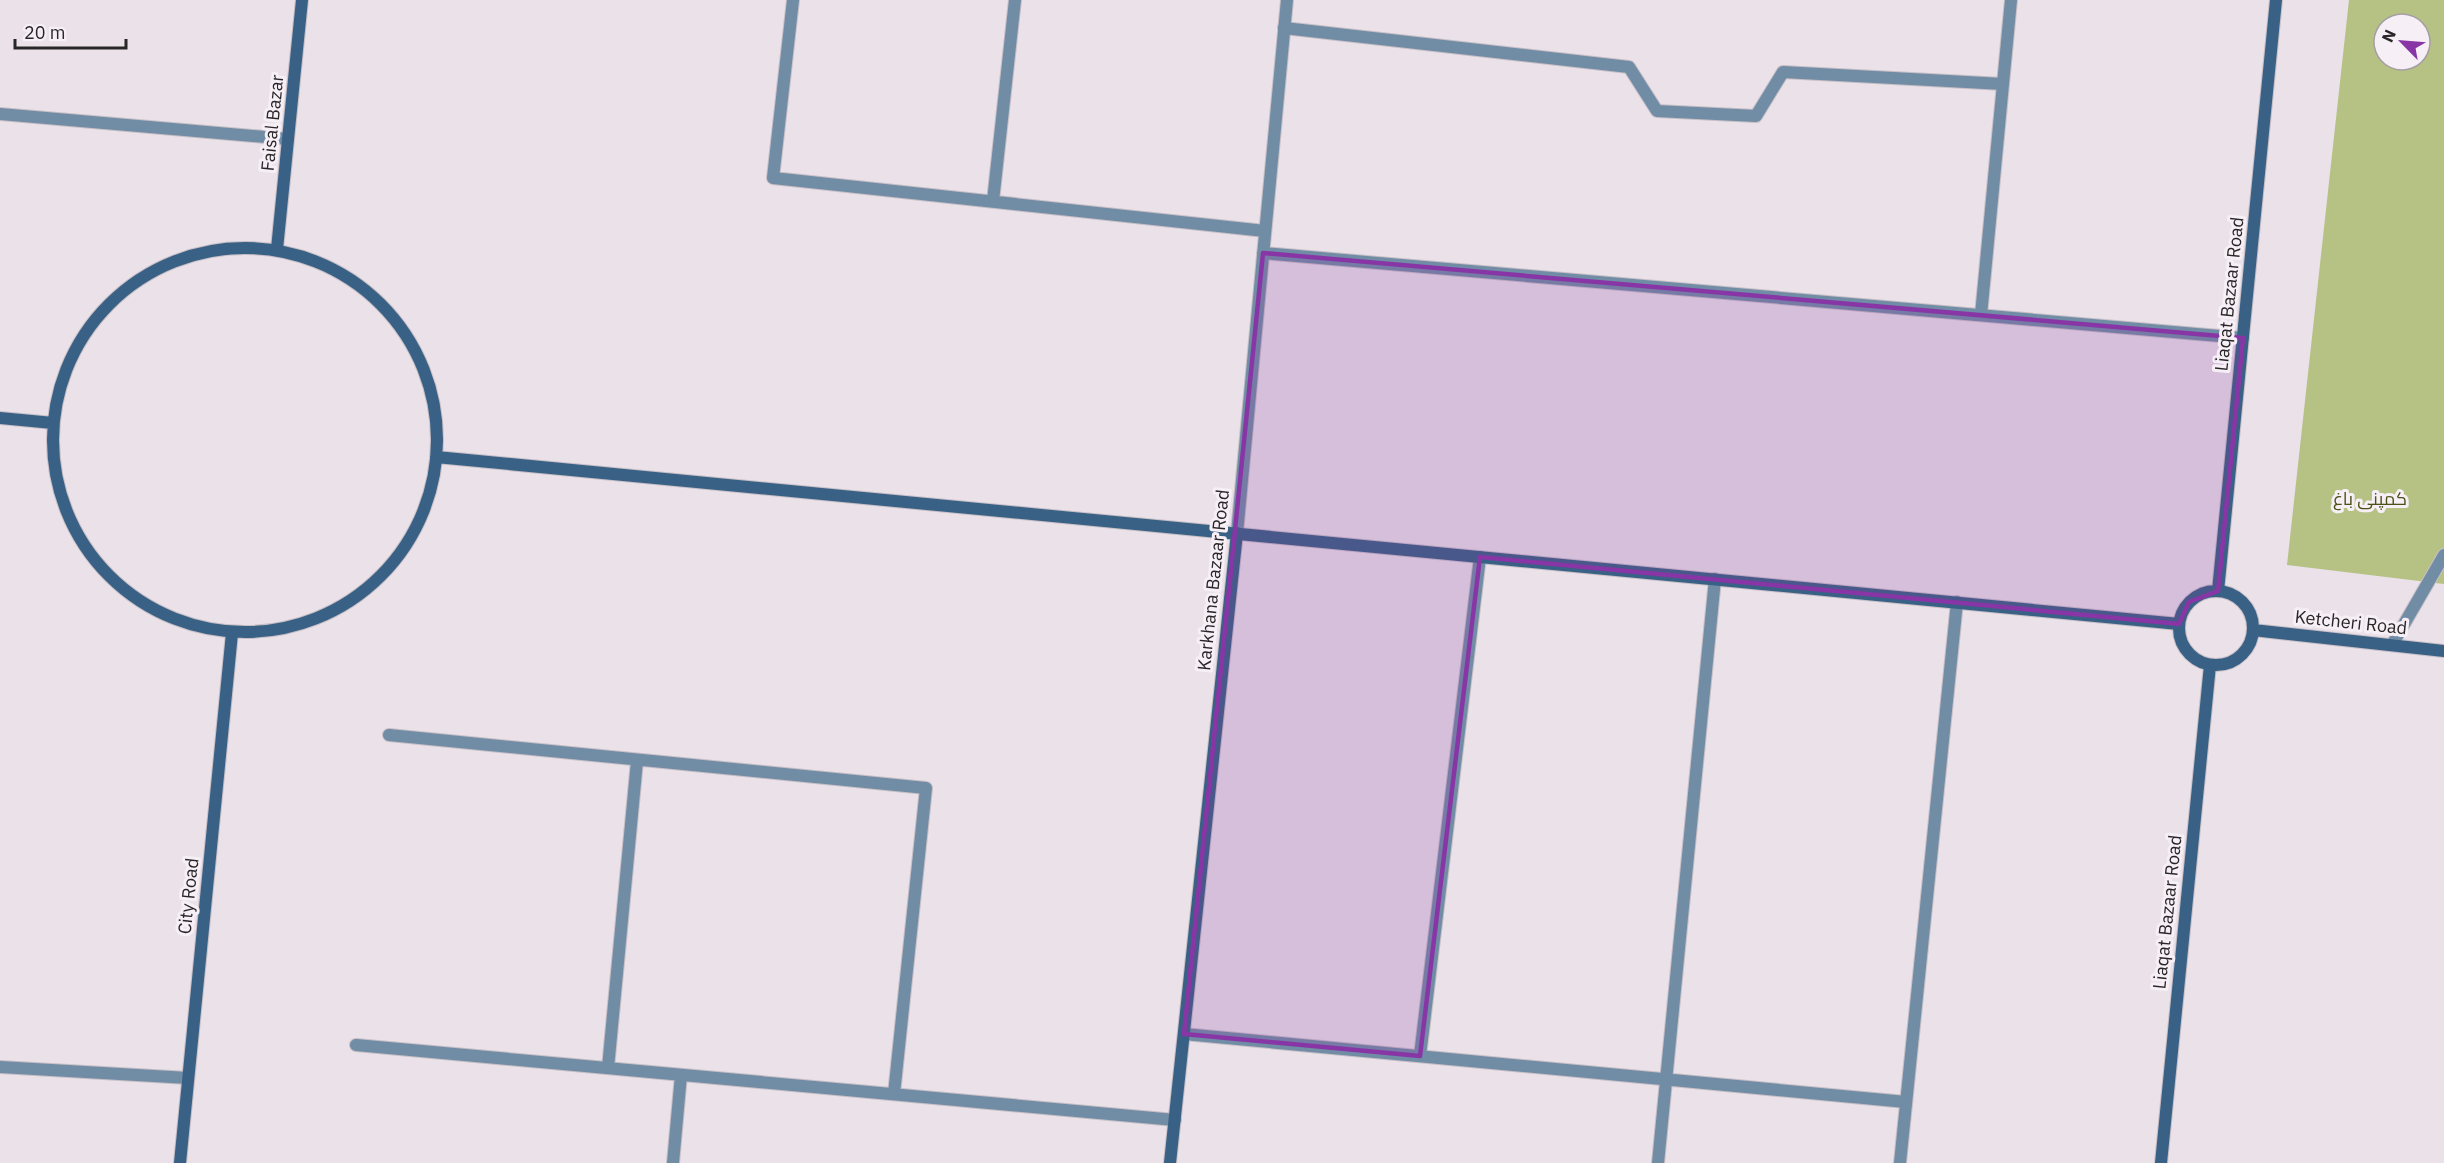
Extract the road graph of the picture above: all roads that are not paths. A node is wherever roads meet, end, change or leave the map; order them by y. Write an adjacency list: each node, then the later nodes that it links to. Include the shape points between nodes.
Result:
1 (302, 0): 10 (main road, Faisal Bazar)
2 (793, 0): 11 (street, via 773,178)
3 (1015, 0): 11 (street)
4 (1287, 0): 7 (street, Karkhana Bazaar Road)
5 (2011, 0): 8 (street)
6 (2276, 0): 16 (main road, Liaqat Bazaar Road)
7 (1284, 28): 8 (street, via 1629,67 1657,111 1756,116 1783,72); 12 (street, Karkhana Bazaar Road)
8 (2003, 84): 15 (street)
9 (0, 114): 10 (street)
10 (288, 139): 13 (main road, Faisal Bazar)
11 (993, 201): 12 (street)
12 (1265, 231): 14 (street, Karkhana Bazaar Road)
13 (277, 249): 18 (main road, via 213,249 153,269 104,308 68,362); 19 (main road, via 332,267 378,300 413,346 433,399)
14 (1263, 253): 15 (street); 20 (street, Karkhana Bazaar Road)
15 (1981, 315): 16 (street)
16 (2243, 338): 24 (main road, Liaqat Bazaar Road)
17 (0, 418): 18 (main road)
18 (52, 423): 28 (main road, via 57,484 80,541 120,588 172,620)
19 (436, 457): 20 (main road); 28 (main road, via 422,514 391,565 346,604 291,627)
20 (1237, 533): 22 (main road); 34 (main road, Karkhana Bazaar Road)
21 (2444, 555): 29 (street)
22 (1480, 556): 23 (main road); 36 (street)
23 (1716, 579): 25 (main road); 41 (street)
24 (2218, 591): 26 (main road, via 2189,602); 27 (main road, via 2234,595 2244,603)
25 (1957, 602): 26 (main road); 43 (street)
26 (2179, 624): 31 (main road, via 2190,655)
27 (2253, 630): 29 (main road, Ketcheri Road); 31 (main road, via 2250,645 2241,656 2225,664)
28 (232, 633): 40 (main road, City Road)
29 (2392, 645): 30 (main road, Ketcheri Road)
30 (2444, 651)
31 (2210, 665): 50 (main road, Liaqat Bazaar Road)
32 (389, 735): 33 (street)
33 (637, 760): 38 (street); 42 (street, via 926,788)
34 (1184, 1034): 36 (street); 44 (main road, Karkhana Bazaar Road)
35 (356, 1045): 38 (street)
36 (1420, 1056): 41 (street)
37 (0, 1067): 40 (street)
38 (608, 1068): 39 (street)
39 (681, 1075): 42 (street); 46 (street)
40 (188, 1078): 45 (main road, City Road)
41 (1667, 1079): 43 (street); 48 (street)
42 (894, 1094): 44 (street)
43 (1906, 1102): 49 (street)
44 (1175, 1120): 47 (main road, Karkhana Bazaar Road)
45 (180, 1163)
46 (673, 1163)
47 (1170, 1163)
48 (1658, 1163)
49 (1900, 1163)
50 (2160, 1163)

